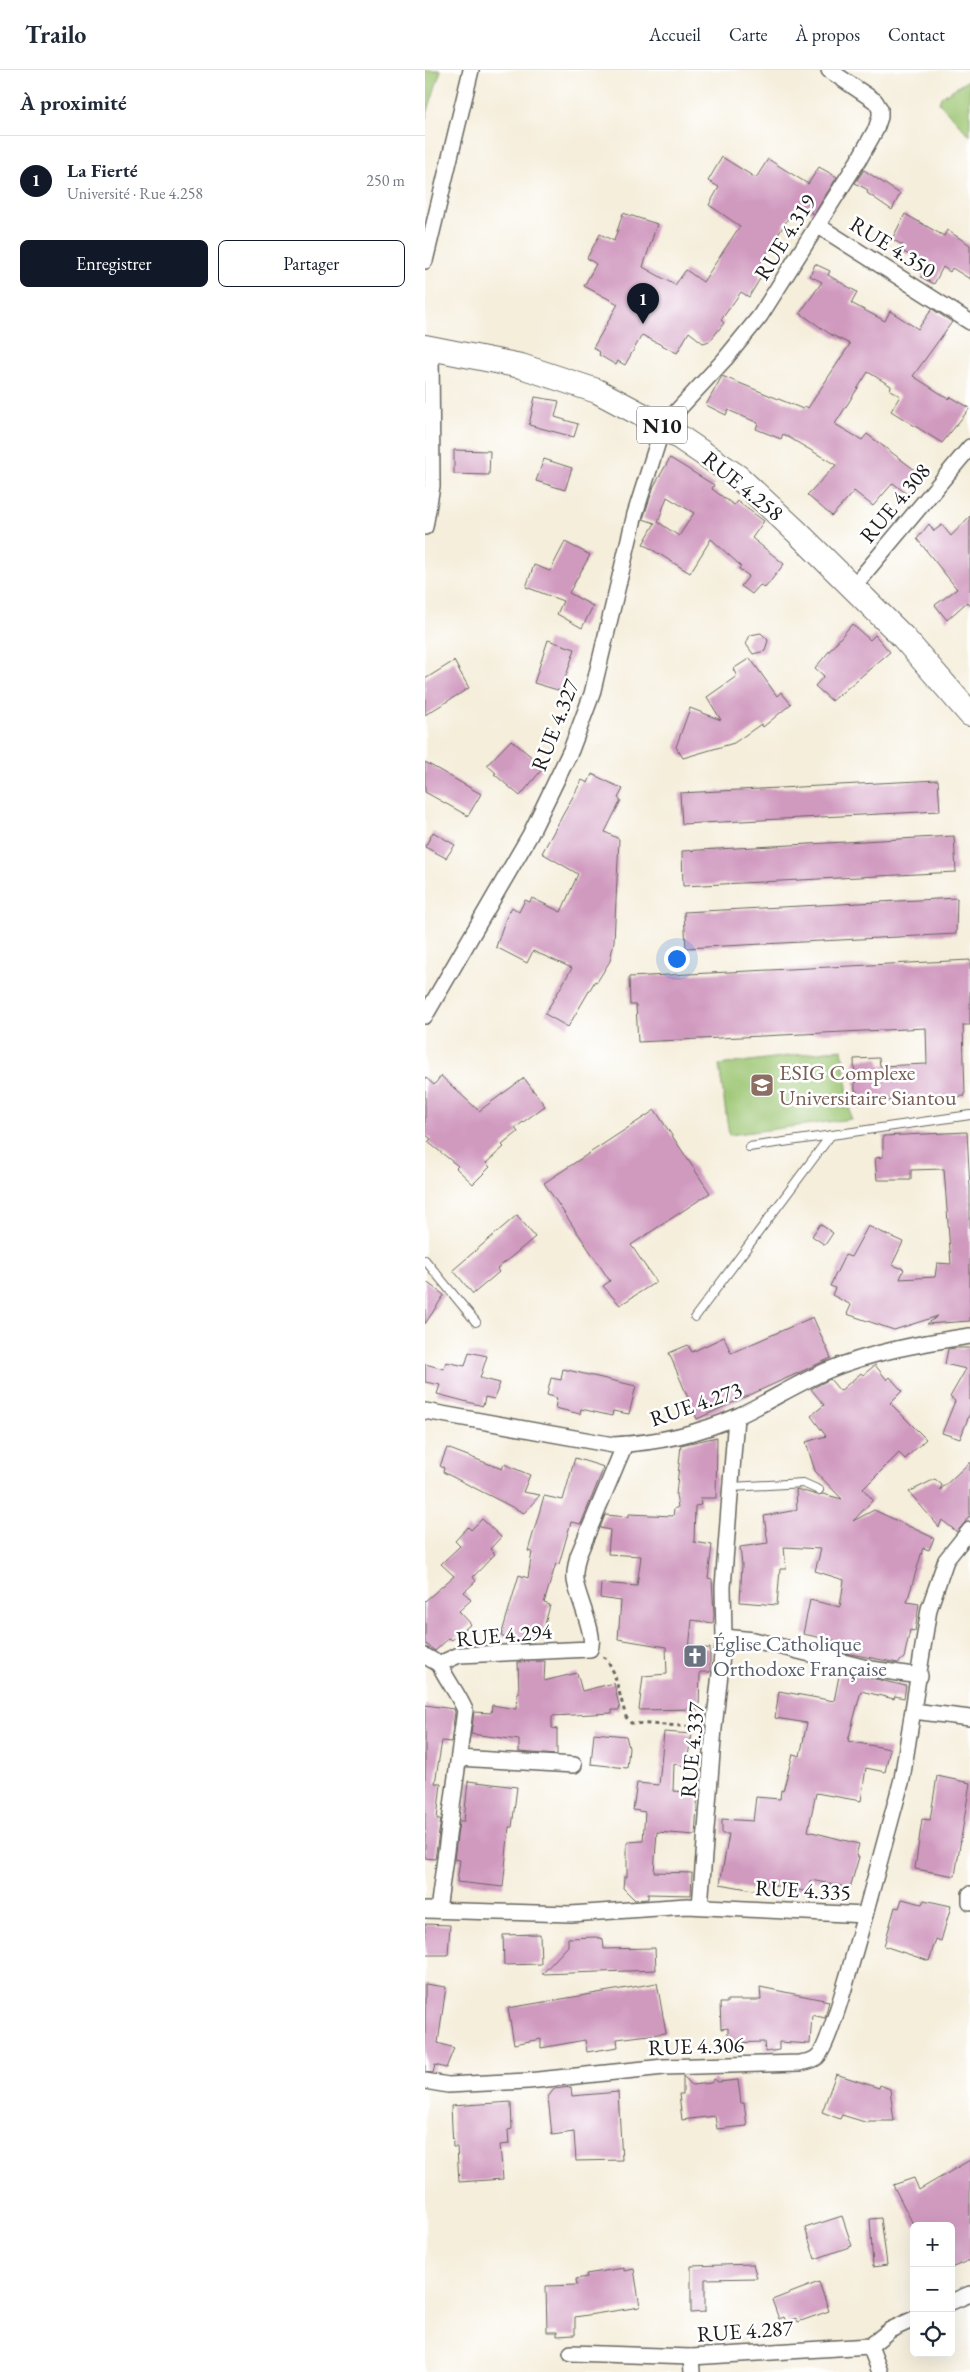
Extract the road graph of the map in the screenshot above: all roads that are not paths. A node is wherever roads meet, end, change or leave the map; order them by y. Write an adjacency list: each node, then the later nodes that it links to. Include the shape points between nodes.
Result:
1 (471, 70): 4 (street)
2 (829, 70): 3 (street, RUE 4.319, via 875,101 880,117 858,161)
3 (817, 225): 5 (street, RUE 4.350); 7 (street, RUE 4.319, via 755,323)
4 (425, 261)
5 (970, 322)
6 (428, 348): 7 (highway, RUE 4.258 / N10, via 521,366 597,391); 9 (street, via 432,486)
7 (663, 426): 10 (highway, RUE 4.258 / N10, via 738,477); 12 (street, RUE 4.327, via 635,514 592,694 571,750 530,835)
8 (970, 446): 10 (street, RUE 4.308)
9 (425, 527)
10 (853, 587): 11 (highway, RUE 4.258 / N10, via 903,637)
11 (970, 714)
12 (425, 1016)
13 (970, 1115): 14 (lane)
14 (831, 1135): 15 (lane); 17 (lane)
15 (749, 1147)
16 (425, 1260): 18 (lane)
17 (695, 1317)
18 (476, 1322)
19 (970, 1336): 21 (street, RUE 4.273, via 923,1342 827,1371)
20 (425, 1411): 22 (street, RUE 4.273, via 613,1445)
21 (736, 1417): 22 (street, RUE 4.273, via 675,1438); 23 (street, RUE 4.337)
22 (625, 1444): 28 (street, RUE 4.294, via 575,1568 578,1593 592,1639 590,1649 459,1655)
23 (732, 1487): 24 (lane, via 803,1483); 26 (street, RUE 4.337, via 723,1587)
24 (819, 1490)
25 (970, 1530): 29 (street, RUE 4.335, via 946,1560 938,1579 929,1609)
26 (724, 1637): 29 (street, via 754,1640 871,1669); 36 (street, RUE 4.337)
27 (425, 1656): 28 (street, RUE 4.294)
28 (439, 1664): 32 (street, via 465,1710)
29 (920, 1676): 30 (street, RUE 4.335)
30 (913, 1712): 31 (street); 38 (street, RUE 4.335, via 903,1779)
31 (970, 1718)
32 (459, 1758): 33 (street); 37 (street)
33 (574, 1765)
34 (970, 1894): 35 (street)
35 (970, 1902)
36 (701, 1906): 37 (street, RUE 4.335, via 571,1914); 38 (street, RUE 4.335)
37 (431, 1910)
38 (865, 1915): 39 (street, RUE 4.306, via 823,2051 810,2060 664,2067 448,2085)
39 (425, 2081)
40 (970, 2294): 41 (street)
41 (955, 2300)
42 (910, 2321): 43 (street, via 890,2330)
43 (870, 2346): 45 (street, RUE 4.287); 46 (street)
44 (571, 2353): 45 (street, RUE 4.287)
45 (691, 2364)
46 (880, 2372)

